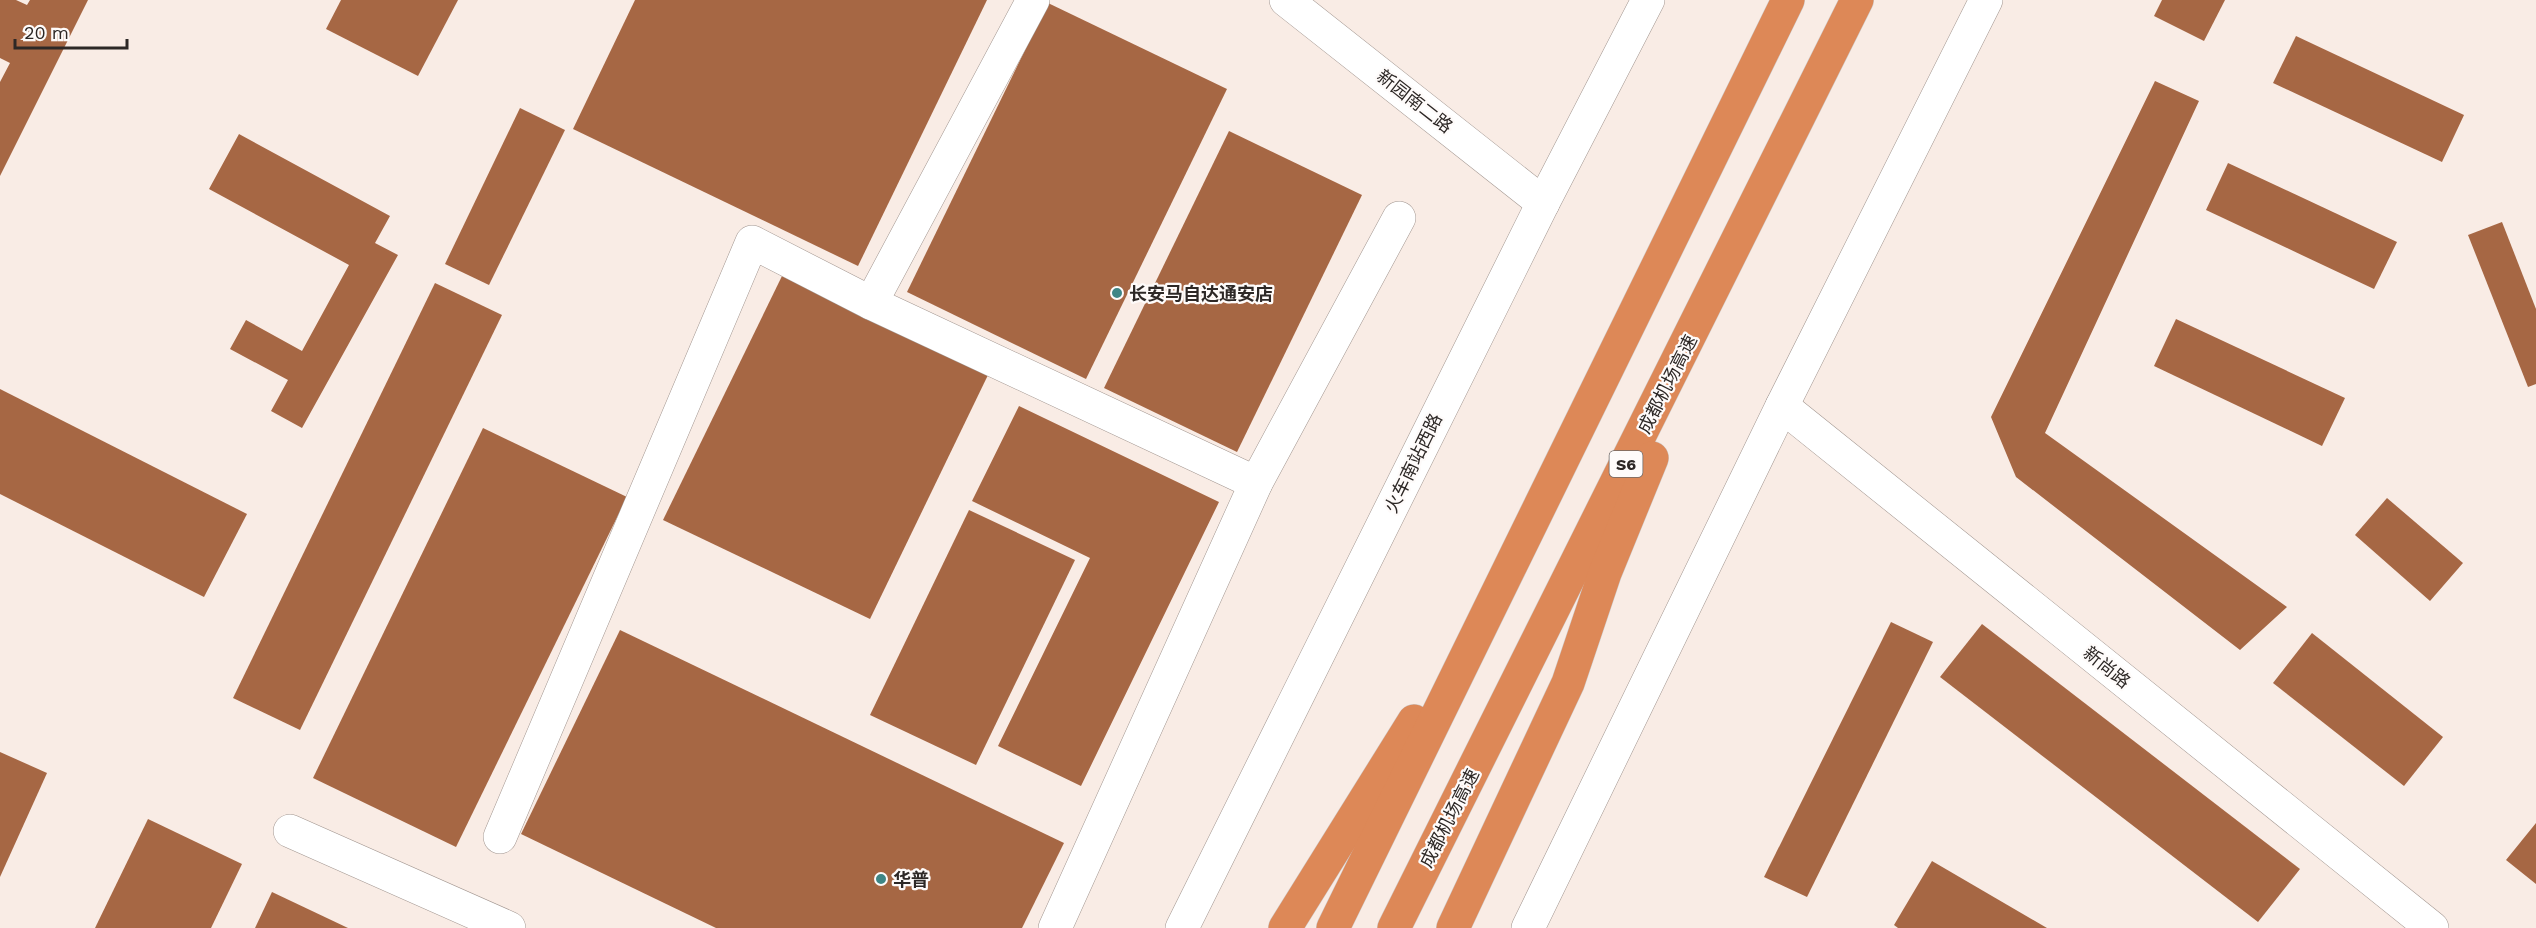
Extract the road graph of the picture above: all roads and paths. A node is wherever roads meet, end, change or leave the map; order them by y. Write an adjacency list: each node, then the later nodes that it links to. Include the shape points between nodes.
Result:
1 (1034, 0): 10 (street)
2 (1648, 0): 7 (street, 火车南站西路)
3 (1788, 0): 13 (highway)
4 (1857, 0): 8 (highway, 成都机场高速 / S6)
5 (1986, 0): 11 (street)
6 (1300, 5): 7 (street, 新园南二路)
7 (1543, 203): 18 (street, 火车南站西路)
8 (1756, 206): 21 (highway, 成都机场高速 / S6); 22 (highway, via 1605,573 1568,683)
9 (1399, 218): 12 (street)
10 (871, 303): 12 (street); 15 (street, via 752,242)
11 (1782, 406): 23 (street); 24 (street, 新尚路)
12 (1256, 483): 17 (street)
13 (1511, 567): 19 (highway); 20 (highway)
14 (290, 831): 16 (street)
15 (500, 837)
16 (509, 928)
17 (1055, 928)
18 (1182, 928)
19 (1285, 928)
20 (1333, 928)
21 (1394, 928)
22 (1453, 928)
23 (1528, 928)
24 (2432, 928)

